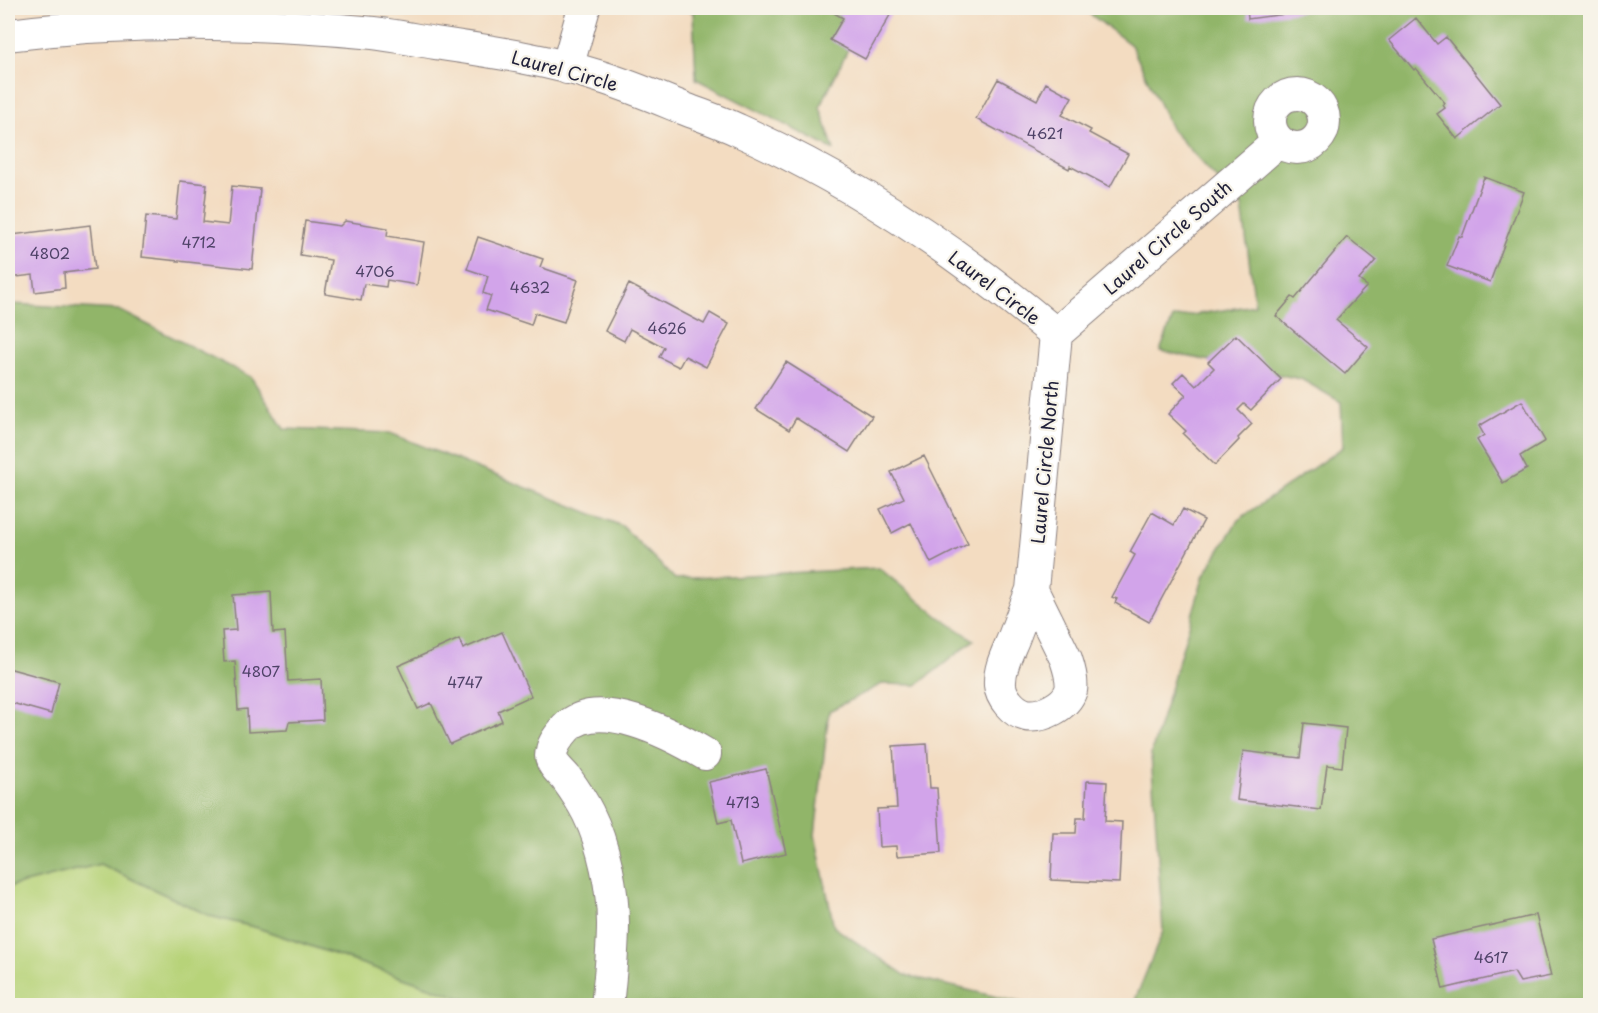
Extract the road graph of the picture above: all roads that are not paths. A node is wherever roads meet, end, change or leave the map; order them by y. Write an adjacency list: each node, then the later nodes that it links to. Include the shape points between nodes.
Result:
1 (584, 8): 3 (street)
2 (8, 35): 3 (street, Laurel Circle, via 157,24 302,27 459,46)
3 (567, 68): 5 (street, Laurel Circle, via 601,77 738,130 825,174 979,272)
4 (1279, 141): 5 (street, Laurel Circle South)
5 (1056, 334): 6 (street, Laurel Circle North)
6 (1032, 590)
7 (705, 754): 8 (street, via 637,721 616,716 579,719 562,732 552,750 552,761 588,813 611,890 613,923)
8 (607, 1005)

